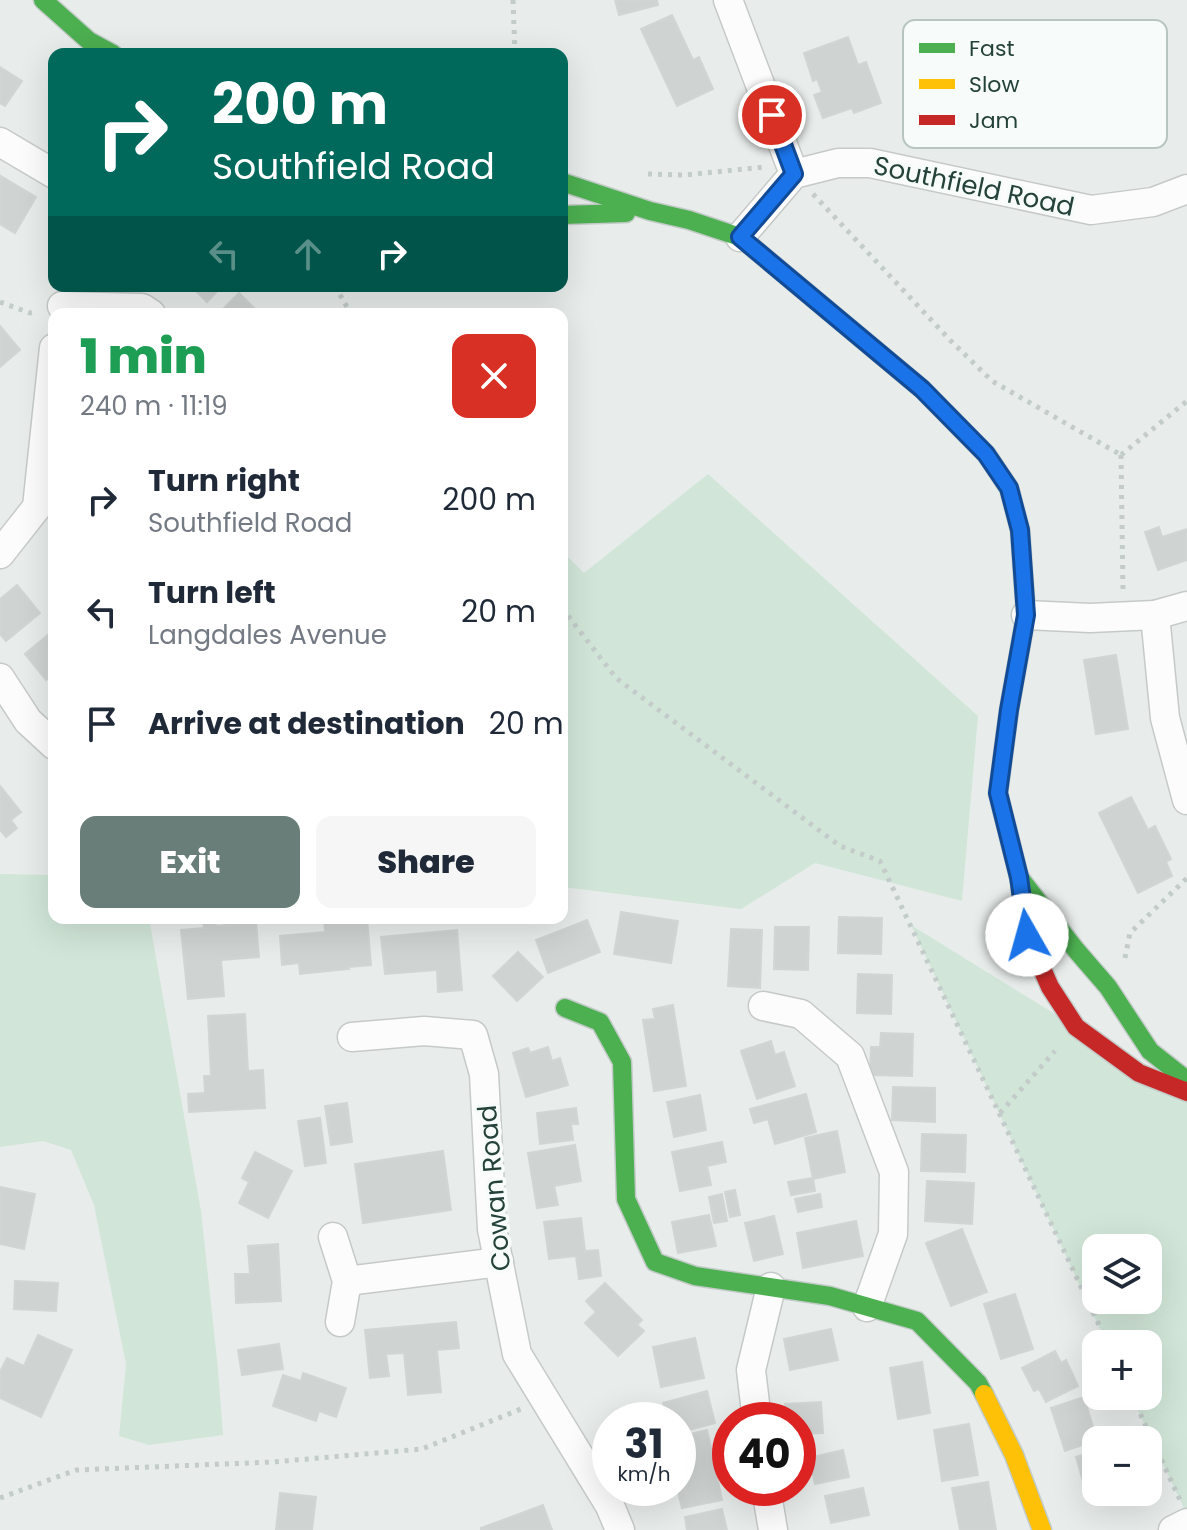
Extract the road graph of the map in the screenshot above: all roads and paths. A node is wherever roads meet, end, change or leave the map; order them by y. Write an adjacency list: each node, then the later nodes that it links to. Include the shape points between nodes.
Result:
1 (43, 0): 4 (street)
2 (513, 0): 5 (path)
3 (728, 0): 9 (street)
4 (102, 48)
5 (515, 48)
6 (0, 142): 7 (street)
7 (48, 170)
8 (641, 174): 9 (path, via 762,166)
9 (794, 174): 11 (street, Southfield Road, via 838,163 870,163 1091,210 1153,202); 14 (street); 20 (path, via 992,381)
10 (568, 184): 12 (street)
11 (1187, 189)
12 (650, 211): 13 (street); 14 (street)
13 (568, 215)
14 (740, 237): 23 (street, via 922,389 986,454 1009,488 1020,530)
15 (0, 302): 16 (path, via 30,313)
16 (63, 302): 17 (street)
17 (142, 308)
18 (1187, 401): 20 (path)
19 (48, 404): 21 (street, via 37,507)
20 (1121, 455): 26 (path)
21 (0, 554)
22 (1187, 606): 24 (street)
23 (1026, 615): 26 (street); 30 (street, via 998,793)
24 (1155, 615): 26 (street); 29 (street, via 1165,718)
25 (568, 616): 42 (path, via 616,678 840,846 880,861)
26 (1124, 617)
27 (0, 678): 28 (street, via 28,721)
28 (48, 739)
29 (1187, 800)
30 (1019, 877): 34 (street, via 1108,987 1150,1051); 35 (street, via 1027,935 1050,987 1076,1027 1139,1073)
31 (763, 1006): 40 (street, via 801,1014 850,1056 894,1172 893,1234)
32 (565, 1008): 39 (street, via 600,1022 622,1062 626,1199 655,1262 695,1276)
33 (352, 1037): 37 (street, Cowan Road, via 424,1031 473,1035 484,1074 492,1229)
34 (1187, 1080)
35 (1187, 1092)
36 (333, 1237): 38 (street)
37 (499, 1262): 38 (street); 43 (street, Cowan Road, via 517,1354)
38 (347, 1281): 41 (street)
39 (771, 1287): 40 (street); 44 (street, via 751,1370)
40 (867, 1307): 51 (street, via 917,1321 978,1383 1014,1455)
41 (340, 1322)
42 (1101, 1330)
43 (545, 1399): 46 (path, via 422,1449 76,1470); 49 (street, Cowan Road)
44 (755, 1402)
45 (1138, 1410): 48 (path)
46 (0, 1498)
47 (769, 1506): 50 (street)
48 (1184, 1512): 52 (street)
49 (620, 1530)
50 (773, 1530)
51 (1042, 1530)
52 (1173, 1530)

